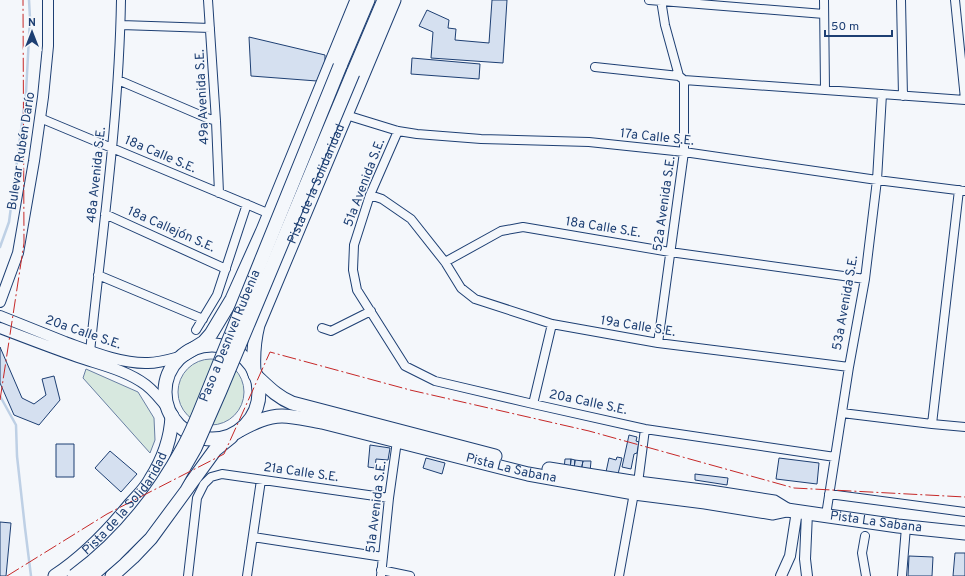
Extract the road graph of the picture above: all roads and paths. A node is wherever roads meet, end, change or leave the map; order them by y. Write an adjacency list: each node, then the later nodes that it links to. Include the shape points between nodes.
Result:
1 (48, 0): 24 (street, Bulevar Rubén Darío, via 48,46)
2 (121, 0): 14 (street, 48a Avenida S.E.)
3 (208, 0): 15 (street, 49a Avenida S.E.)
4 (357, 0): 35 (main road)
5 (368, 0): 78 (main road, Paso a Desnivel Rubenia, bridge, via 183,448 140,514 108,548)
6 (384, 0): 79 (main road, Paso a Desnivel Rubenia, bridge, via 195,448 175,483 140,530)
7 (394, 0): 23 (main road, Pista de la Solidaridad)
8 (649, 0): 12 (street)
9 (824, 0): 13 (street)
10 (901, 0): 21 (street)
11 (956, 0): 22 (street)
12 (661, 1): 13 (street); 17 (street, 52a Avenida S.E., via 665,25)
13 (824, 14): 19 (street)
14 (121, 24): 15 (street); 18 (street, 48a Avenida S.E.)
15 (210, 28): 25 (street, 49a Avenida S.E.)
16 (596, 67): 17 (street)
17 (682, 78): 19 (street); 28 (street, 52a Avenida S.E.)
18 (118, 80): 25 (street); 27 (street, 48a Avenida S.E.)
19 (825, 89): 20 (street)
20 (882, 94): 21 (street); 29 (street, 53a Avenida S.E.)
21 (903, 96): 22 (street)
22 (965, 99)
23 (346, 115): 26 (street, 17a Calle S.E.); 53 (main road, Pista de la Solidaridad, via 258,325 254,349)
24 (40, 118): 27 (street, 18a Calle S.E.); 41 (street, Bulevar Rubén Darío, via 18,253)
25 (216, 121): 31 (street, 49a Avenida S.E.)
26 (398, 131): 28 (street, 17a Calle S.E., via 474,138 589,142); 32 (street, 51a Avenida S.E.)
27 (112, 148): 31 (street, 18a Calle S.E.); 34 (street, 48a Avenida S.E.)
28 (684, 152): 29 (street, 17a Calle S.E.); 36 (street, 52a Avenida S.E.)
29 (877, 180): 30 (street, 17a Calle S.E.); 40 (street, 53a Avenida S.E.)
30 (962, 190): 57 (street)
31 (219, 193): 33 (street, 18a Calle S.E.)
32 (370, 195): 37 (street, via 382,199 411,219); 42 (street, 51a Avenida S.E., via 354,245 353,270 357,290)
33 (247, 204): 35 (street, 18a Calle S.E.); 38 (street)
34 (105, 214): 38 (street, 18a Callejón S.E.); 39 (street, 48a Avenida S.E.)
35 (270, 214): 51 (main road, via 228,305 211,334 204,342)
36 (670, 252): 37 (street, 18a Calle S.E., via 522,227 501,231); 40 (street, 18a Calle S.E.); 49 (street, 52a Avenida S.E.)
37 (446, 262): 45 (street, 19a Calle S.E., via 461,288 475,299)
38 (226, 268): 44 (street, via 217,295)
39 (98, 276): 44 (street); 50 (street, 48a Avenida S.E.)
40 (865, 279): 52 (street, 53a Avenida S.E.)
41 (0, 302)
42 (371, 311): 47 (street, via 331,332); 54 (street, 20a Calle S.E., via 405,366 435,381)
43 (0, 316): 50 (street, 20a Calle S.E.)
44 (203, 319): 48 (street)
45 (552, 324): 49 (street, 19a Calle S.E.); 54 (street)
46 (0, 328): 55 (street, 20a Calle S.E., via 124,372 154,392)
47 (322, 328)
48 (196, 330)
49 (658, 343): 52 (street, 19a Calle S.E.)
50 (90, 352): 51 (street, 20a Calle S.E., via 140,363 162,362)
51 (184, 355): 53 (main road, via 203,347 226,348 243,357); 55 (main road, via 173,367 167,380 165,396)
52 (849, 367): 56 (street, 53a Avenida S.E.)
53 (255, 374): 60 (main road, via 259,391 258,402 252,417); 64 (main road, Pista La Sabana, via 271,390 292,403 529,465)
54 (533, 404): 59 (street, 20a Calle S.E.)
55 (170, 413): 60 (main road, via 183,429 199,437 217,439); 77 (main road, Pista de la Solidaridad, via 171,429 166,448 151,480 94,545)
56 (842, 414): 57 (street); 62 (street, 53a Avenida S.E.)
57 (932, 424): 58 (street)
58 (965, 427)
59 (645, 429): 62 (street, 20a Calle S.E.); 64 (street)
60 (239, 431): 61 (main road, Pista La Sabana, via 264,419 288,416); 76 (main road, via 215,450 151,538)
61 (397, 441): 64 (main road, Pista La Sabana, via 528,474); 66 (street, 51a Avenida S.E.)
62 (835, 457): 65 (street, 53a Avenida S.E.)
63 (261, 480): 66 (street, 21a Calle S.E.); 73 (street); 80 (street, 21a Calle S.E., via 222,474 211,477 204,484 197,498)
64 (636, 488): 67 (main road, Pista La Sabana, via 773,513); 83 (street)
65 (829, 494): 68 (street); 69 (street, 53a Avenida S.E.)
66 (389, 498): 74 (street, 51a Avenida S.E.)
67 (797, 511): 69 (main road, Pista La Sabana); 84 (street, via 790,556); 85 (street)
68 (965, 512)
69 (826, 516): 70 (main road, Pista La Sabana)
70 (906, 527): 71 (main road, Pista La Sabana); 87 (street)
71 (965, 532)
72 (865, 536): 86 (street, via 862,553)
73 (252, 537): 74 (street); 81 (street)
74 (383, 557): 75 (street, 51a Avenida S.E.)
75 (381, 573): 82 (street)
76 (117, 575)
77 (55, 576)
78 (74, 576)
79 (91, 576)
80 (188, 576)
81 (247, 576)
82 (410, 576)
83 (618, 576)
84 (782, 576)
85 (807, 576)
86 (866, 576)
87 (902, 576)

